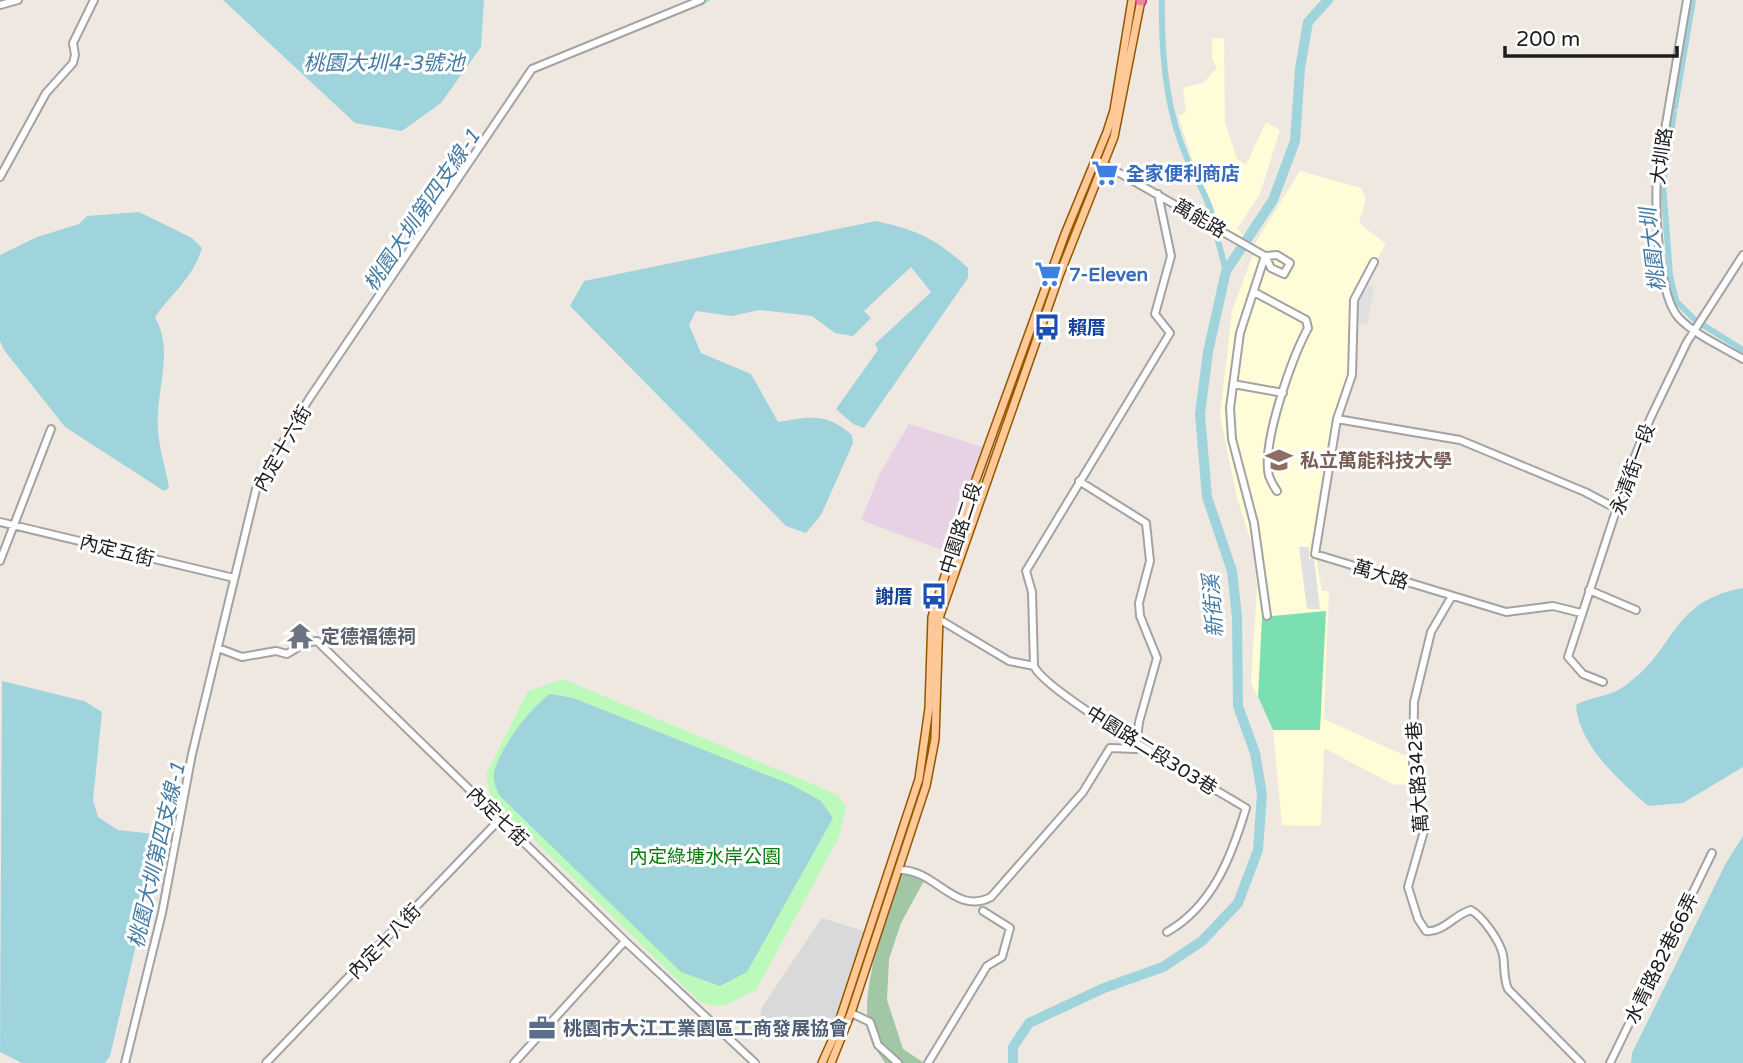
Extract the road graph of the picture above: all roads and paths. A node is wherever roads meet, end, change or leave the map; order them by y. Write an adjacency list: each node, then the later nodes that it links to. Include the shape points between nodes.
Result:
1 (18, 0): 6 (street)
2 (94, 0): 8 (street, via 73,43 73,63 46,93)
3 (701, 0): 25 (street, 內定十六街, via 532,69 258,482)
4 (1139, 0): 7 (main road, 中園路二段, via 1124,93)
5 (1687, 0): 13 (street, 大圳路, via 1656,201 1664,294 1679,318)
6 (0, 5)
7 (1101, 162): 9 (street, 萬能路); 31 (main road, 中園路二段, via 1065,234 969,499)
8 (0, 177)
9 (1158, 194): 12 (street, 萬能路, via 1265,256); 19 (street, via 1171,256 1155,314 1170,333)
10 (1743, 255): 13 (street, 永清街一段)
11 (1374, 262): 17 (street, 萬大路, via 1354,300 1352,375)
12 (1254, 292): 15 (street, via 1240,332); 16 (street, via 1306,320 1308,328)
13 (1695, 329): 14 (street, 大圳路); 21 (street, 永清街一段, via 1650,419)
14 (1743, 359)
15 (1233, 384): 16 (street); 30 (street, via 1232,439 1254,523)
16 (1283, 393): 20 (street, via 1270,453 1269,476)
17 (1338, 419): 21 (street, via 1460,440); 27 (street, 萬大路, via 1315,554)
18 (51, 429): 23 (street)
19 (1079, 481): 33 (street, via 1026,571 1032,592); 35 (street, via 1146,523 1150,561 1139,603 1143,627 1156,647 1157,658)
20 (1277, 491)
21 (1617, 509): 26 (street, 永清街一段)
22 (0, 522): 23 (street, 內定五街)
23 (14, 525): 24 (street); 25 (street, 內定五街)
24 (0, 561)
25 (234, 578): 32 (street, 內定十六街)
26 (1589, 590): 28 (street); 29 (street, 永清街一段)
27 (1452, 596): 29 (street, 萬大路, via 1506,612 1553,606); 51 (street, 萬大路342巷, via 1431,632 1414,702 1413,771 1424,831 1408,887 1426,931 1433,932 1464,912 1478,914 1503,953 1508,989)
28 (1636, 610)
29 (1581, 613): 34 (street, 永清街一段, via 1568,657 1583,674)
30 (1267, 616)
31 (935, 617): 33 (street, 中園路二段303巷, via 1009,661); 38 (main road, 中園路二段, via 926,746)
32 (218, 648): 36 (street, 內定七街, via 242,657 276,651 287,654 317,641); 43 (street, 內定十六街)
33 (1034, 666): 35 (street, 中園路二段303巷, via 1055,689)
34 (1603, 681)
35 (1136, 741): 38 (street, via 1136,749 1110,748 1083,792 991,897 966,903 919,871); 40 (street, 中園路二段303巷, via 1246,808 1217,883 1181,924)
36 (501, 818): 41 (street, 內定七街); 44 (street, 內定十八街)
37 (1712, 853): 52 (street, 水青路82巷66弄)
38 (894, 869): 42 (main road, 中園路二段); 47 (main road, 中園路二段)
39 (983, 911): 50 (street, via 1010,928 1002,957 987,966)
40 (1167, 932)
41 (625, 941): 45 (street); 46 (street, 內定七街)
42 (852, 1013): 48 (main road, 中園路二段); 49 (street, via 870,1022 878,1045)
43 (125, 1063)
44 (267, 1063)
45 (514, 1063)
46 (755, 1063)
47 (822, 1063)
48 (831, 1063)
49 (898, 1063)
50 (928, 1063)
51 (1581, 1063)
52 (1610, 1063)

